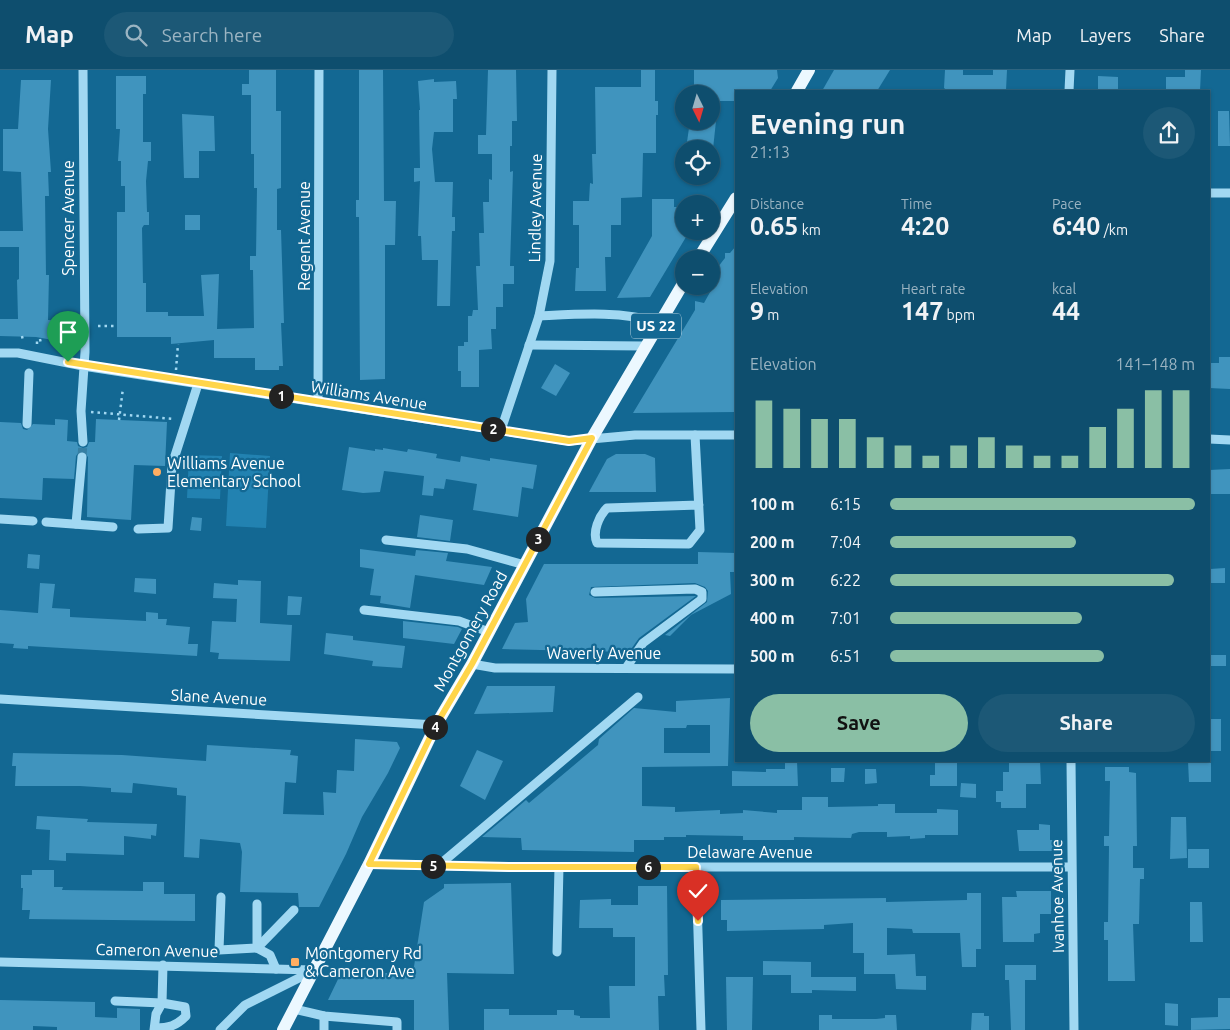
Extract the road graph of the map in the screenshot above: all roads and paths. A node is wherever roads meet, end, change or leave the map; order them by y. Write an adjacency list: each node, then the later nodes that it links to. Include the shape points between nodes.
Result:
1 (83, 70): 27 (street, Spencer Avenue)
2 (319, 70): 32 (street, Regent Avenue)
3 (552, 70): 13 (street, Lindley Avenue, via 550,261)
4 (809, 70): 6 (main road)
5 (1070, 70): 7 (street)
6 (798, 90)
7 (1069, 90)
8 (1210, 193): 9 (street)
9 (1230, 193)
10 (735, 200): 11 (main road)
11 (704, 250)
12 (676, 295): 14 (main road, Montgomery Road / US 22)
13 (539, 316): 14 (street, via 607,313 634,315); 23 (street, Lindley Avenue)
14 (659, 322): 24 (main road, Montgomery Road / US 22)
15 (98, 326): 16 (path)
16 (117, 326)
17 (22, 336): 19 (path)
18 (38, 338): 21 (path)
19 (23, 342)
20 (64, 342): 25 (path)
21 (39, 344)
22 (178, 344): 29 (path)
23 (529, 345): 24 (street); 38 (street, Lindley Avenue)
24 (645, 346): 41 (main road, Montgomery Road / US 22)
25 (68, 348)
26 (0, 353): 27 (street, Williams Avenue, via 18,353)
27 (83, 366): 29 (street, Williams Avenue); 33 (street, Spencer Avenue)
28 (29, 373): 37 (street)
29 (174, 379): 30 (street, Williams Avenue)
30 (198, 384): 32 (street, Williams Avenue); 52 (street, via 172,465 168,528)
31 (123, 388): 34 (path)
32 (318, 402): 38 (street, Williams Avenue)
33 (81, 411): 34 (path); 44 (street, Spencer Avenue)
34 (120, 414): 35 (path); 36 (path)
35 (179, 419)
36 (119, 420)
37 (27, 424)
38 (501, 430): 41 (street, Williams Avenue, via 569,441)
39 (695, 435): 40 (street, Williams Avenue); 41 (street, Williams Avenue); 46 (street)
40 (735, 435)
41 (592, 438): 54 (main road, Montgomery Road / US 22)
42 (1210, 439): 43 (street)
43 (1230, 440)
44 (83, 442)
45 (82, 457): 50 (street)
46 (698, 505): 46 (street, via 700,530 689,544 596,543 594,536 601,514 607,508)
47 (0, 519): 48 (street)
48 (33, 521)
49 (46, 522): 50 (street)
50 (76, 524): 51 (street)
51 (114, 527)
52 (138, 528)
53 (386, 540): 54 (street, via 467,549)
54 (524, 565): 57 (main road, Montgomery Road / US 22)
55 (595, 592): 59 (street, via 695,589 702,592 702,599 643,643)
56 (364, 610): 57 (street, via 459,621)
57 (489, 632): 58 (main road, Montgomery Road / US 22)
58 (472, 664): 59 (street, Waverly Avenue, via 495,668); 63 (main road, Montgomery Road / US 22)
59 (626, 668): 60 (street, Waverly Avenue)
60 (735, 669)
61 (638, 697): 66 (street)
62 (0, 699): 63 (street, Slane Avenue)
63 (436, 725): 65 (main road, Montgomery Road / US 22)
64 (1071, 762): 69 (street, Ivanhoe Avenue)
65 (369, 864): 66 (street, Delaware Avenue); 80 (main road, Montgomery Road / US 22)
66 (438, 866): 67 (street, Delaware Avenue)
67 (559, 867): 68 (street, Delaware Avenue); 75 (street)
68 (696, 867): 69 (street, Delaware Avenue); 90 (street)
69 (1071, 867): 91 (street, Ivanhoe Avenue)
70 (221, 897): 74 (street)
71 (257, 904): 73 (street)
72 (294, 910): 73 (street)
73 (257, 948): 74 (street); 79 (street, via 270,955)
74 (219, 950): 78 (street)
75 (557, 952)
76 (0, 962): 77 (street, Cameron Avenue)
77 (163, 965): 78 (street, Cameron Avenue); 82 (street)
78 (218, 966): 79 (street, Cameron Avenue)
79 (276, 969): 80 (street, Cameron Avenue)
80 (313, 970): 83 (main road, Montgomery Road / US 22); 86 (street, via 245,1005)
81 (115, 1001): 82 (street)
82 (162, 1003): 85 (street); 85 (street, via 185,1007 186,1016 169,1028)
83 (294, 1009): 84 (street); 87 (main road, Montgomery Road / US 22)
84 (324, 1016): 88 (street); 89 (street, via 397,1022)
85 (154, 1029)
86 (220, 1030)
87 (284, 1030)
88 (324, 1030)
89 (397, 1030)
90 (701, 1030)
91 (1074, 1030)

